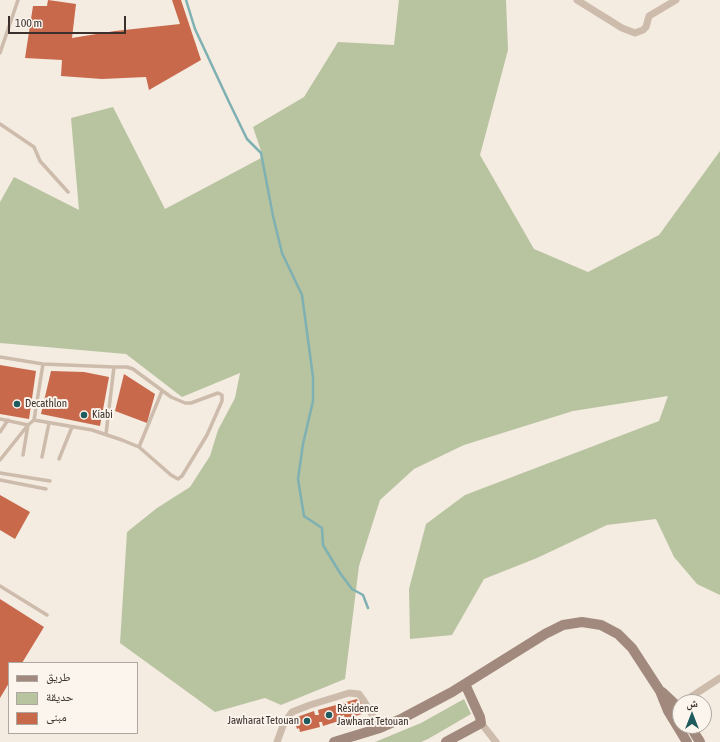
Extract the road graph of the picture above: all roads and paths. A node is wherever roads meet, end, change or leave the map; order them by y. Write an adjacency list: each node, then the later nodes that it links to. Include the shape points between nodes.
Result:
1 (18, 0): 4 (lane)
2 (577, 0): 3 (street, via 622,28 635,33 646,27 649,16)
3 (676, 0)
4 (0, 53)
5 (0, 124): 6 (lane, via 34,147 40,161)
6 (68, 192)
7 (0, 357): 8 (lane)
8 (43, 364): 9 (lane); 13 (lane)
9 (114, 367): 10 (lane, via 133,369); 18 (lane)
10 (162, 391): 19 (lane); 19 (lane, via 184,403 218,393 222,395 222,401 207,435 180,478 171,475)
11 (0, 419): 12 (lane)
12 (8, 420): 15 (lane); 17 (lane)
13 (34, 420): 14 (lane); 15 (lane)
14 (49, 423): 16 (lane); 21 (lane)
15 (28, 425): 20 (lane); 23 (lane)
16 (72, 427): 18 (lane); 22 (lane)
17 (0, 432)
18 (106, 434): 19 (lane)
19 (139, 447)
20 (23, 455)
21 (42, 457)
22 (59, 459)
23 (0, 460)
24 (0, 473): 26 (lane)
25 (0, 480): 27 (lane)
26 (50, 481)
27 (46, 489)
28 (0, 586): 29 (lane)
29 (47, 615)
30 (720, 678): 33 (street)
31 (464, 684): 32 (street, via 545,634 563,625 582,622 601,625 618,634 632,648); 37 (street); 38 (street)
32 (660, 691): 34 (street); 36 (street)
33 (696, 694)
34 (672, 699)
35 (672, 709): 36 (street)
36 (668, 711): 43 (street)
37 (481, 723): 41 (street); 42 (street)
38 (380, 728): 39 (street, via 359,694 349,693 292,712 284,723); 40 (street)
39 (277, 742)
40 (334, 742)
41 (446, 742)
42 (496, 742)
43 (687, 742)

